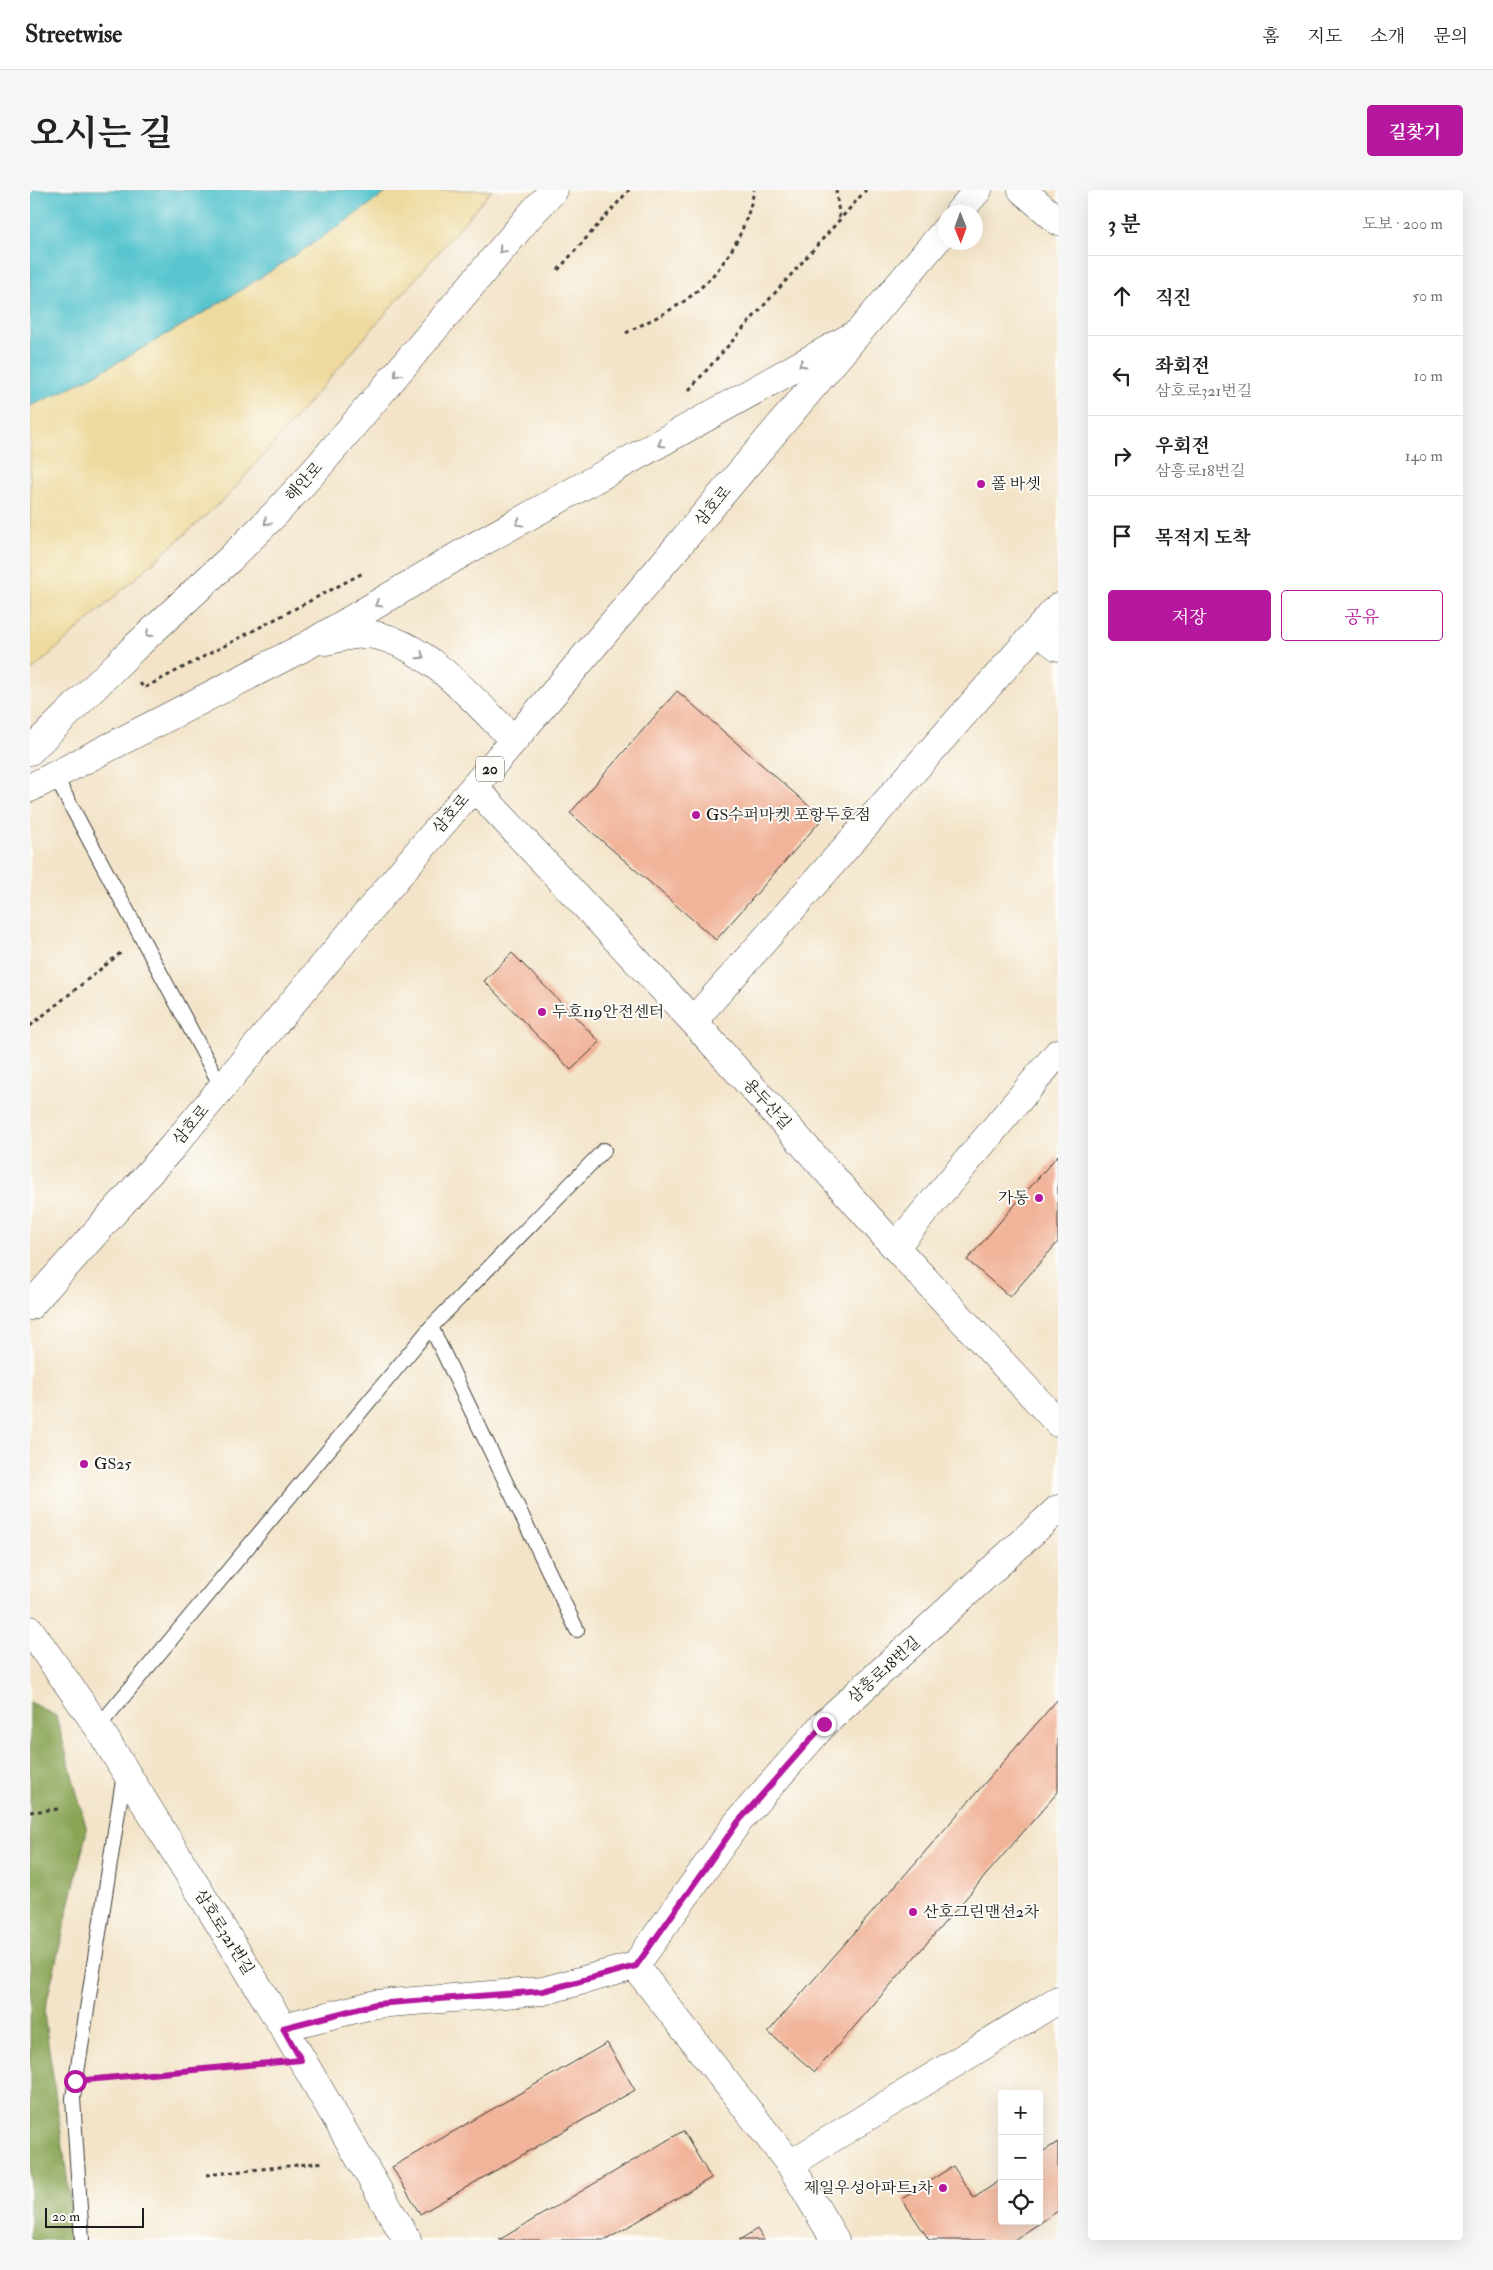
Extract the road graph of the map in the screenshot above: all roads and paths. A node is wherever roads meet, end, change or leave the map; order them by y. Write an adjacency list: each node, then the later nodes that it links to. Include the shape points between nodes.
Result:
1 (554, 190): 20 (street, 해안로, one-way to 20, via 318,467 231,558)
2 (629, 190): 12 (path)
3 (754, 190): 14 (path, via 744,229 730,255 710,279 686,300)
4 (836, 190): 9 (path)
5 (866, 190): 9 (path)
6 (978, 190): 8 (street)
7 (1022, 190): 10 (street)
8 (965, 205)
9 (840, 221): 15 (path)
10 (1058, 221)
11 (938, 239): 13 (street, 삼호로 / 20)
12 (558, 270)
13 (860, 332): 19 (street, one-way to 19, via 466,551); 21 (street, 삼호로 / 20)
14 (626, 334)
15 (688, 391)
16 (369, 570): 20 (path, via 144,688)
17 (1058, 607): 18 (street)
18 (1048, 639): 27 (street)
19 (308, 645): 21 (street, one-way to 21, via 357,635 395,640 444,673); 23 (street)
20 (120, 661): 22 (street, 해안로)
21 (514, 740): 25 (street, 삼호로 / 20)
22 (30, 751)
23 (55, 776): 24 (street); 26 (lane)
24 (30, 788)
25 (474, 788): 27 (street, 용두산길); 30 (street, 삼호로 / 20)
26 (141, 936): 28 (path); 30 (lane)
27 (693, 1021): 32 (street, 용두산길)
28 (30, 1026)
29 (1058, 1053): 32 (street)
30 (222, 1088): 33 (street, 삼호로 / 20)
31 (604, 1150): 34 (lane)
32 (895, 1247): 35 (street, 용두산길)
33 (30, 1306)
34 (431, 1327): 38 (lane); 39 (lane)
35 (1058, 1423)
36 (1058, 1509): 43 (street, 삼흥로18번길, via 824,1724 738,1822)
37 (30, 1630): 39 (street, 삼호로321번길)
38 (577, 1630)
39 (98, 1727): 40 (street, 삼호로321번길)
40 (124, 1770): 45 (street, 삼호로321번길); 47 (lane)
41 (58, 1809): 42 (path)
42 (30, 1812)
43 (636, 1966): 45 (street, via 543,1991 376,2004); 49 (street)
44 (1058, 2000): 49 (street)
45 (283, 2028): 46 (street, 삼호로321번길)
46 (301, 2060): 47 (path); 48 (street, 삼호로321번길)
47 (75, 2081): 51 (lane, via 73,2098)
48 (358, 2158): 50 (path); 52 (street, 삼호로321번길)
49 (790, 2164): 53 (street)
50 (206, 2175)
51 (82, 2240)
52 (406, 2240)
53 (835, 2240)

